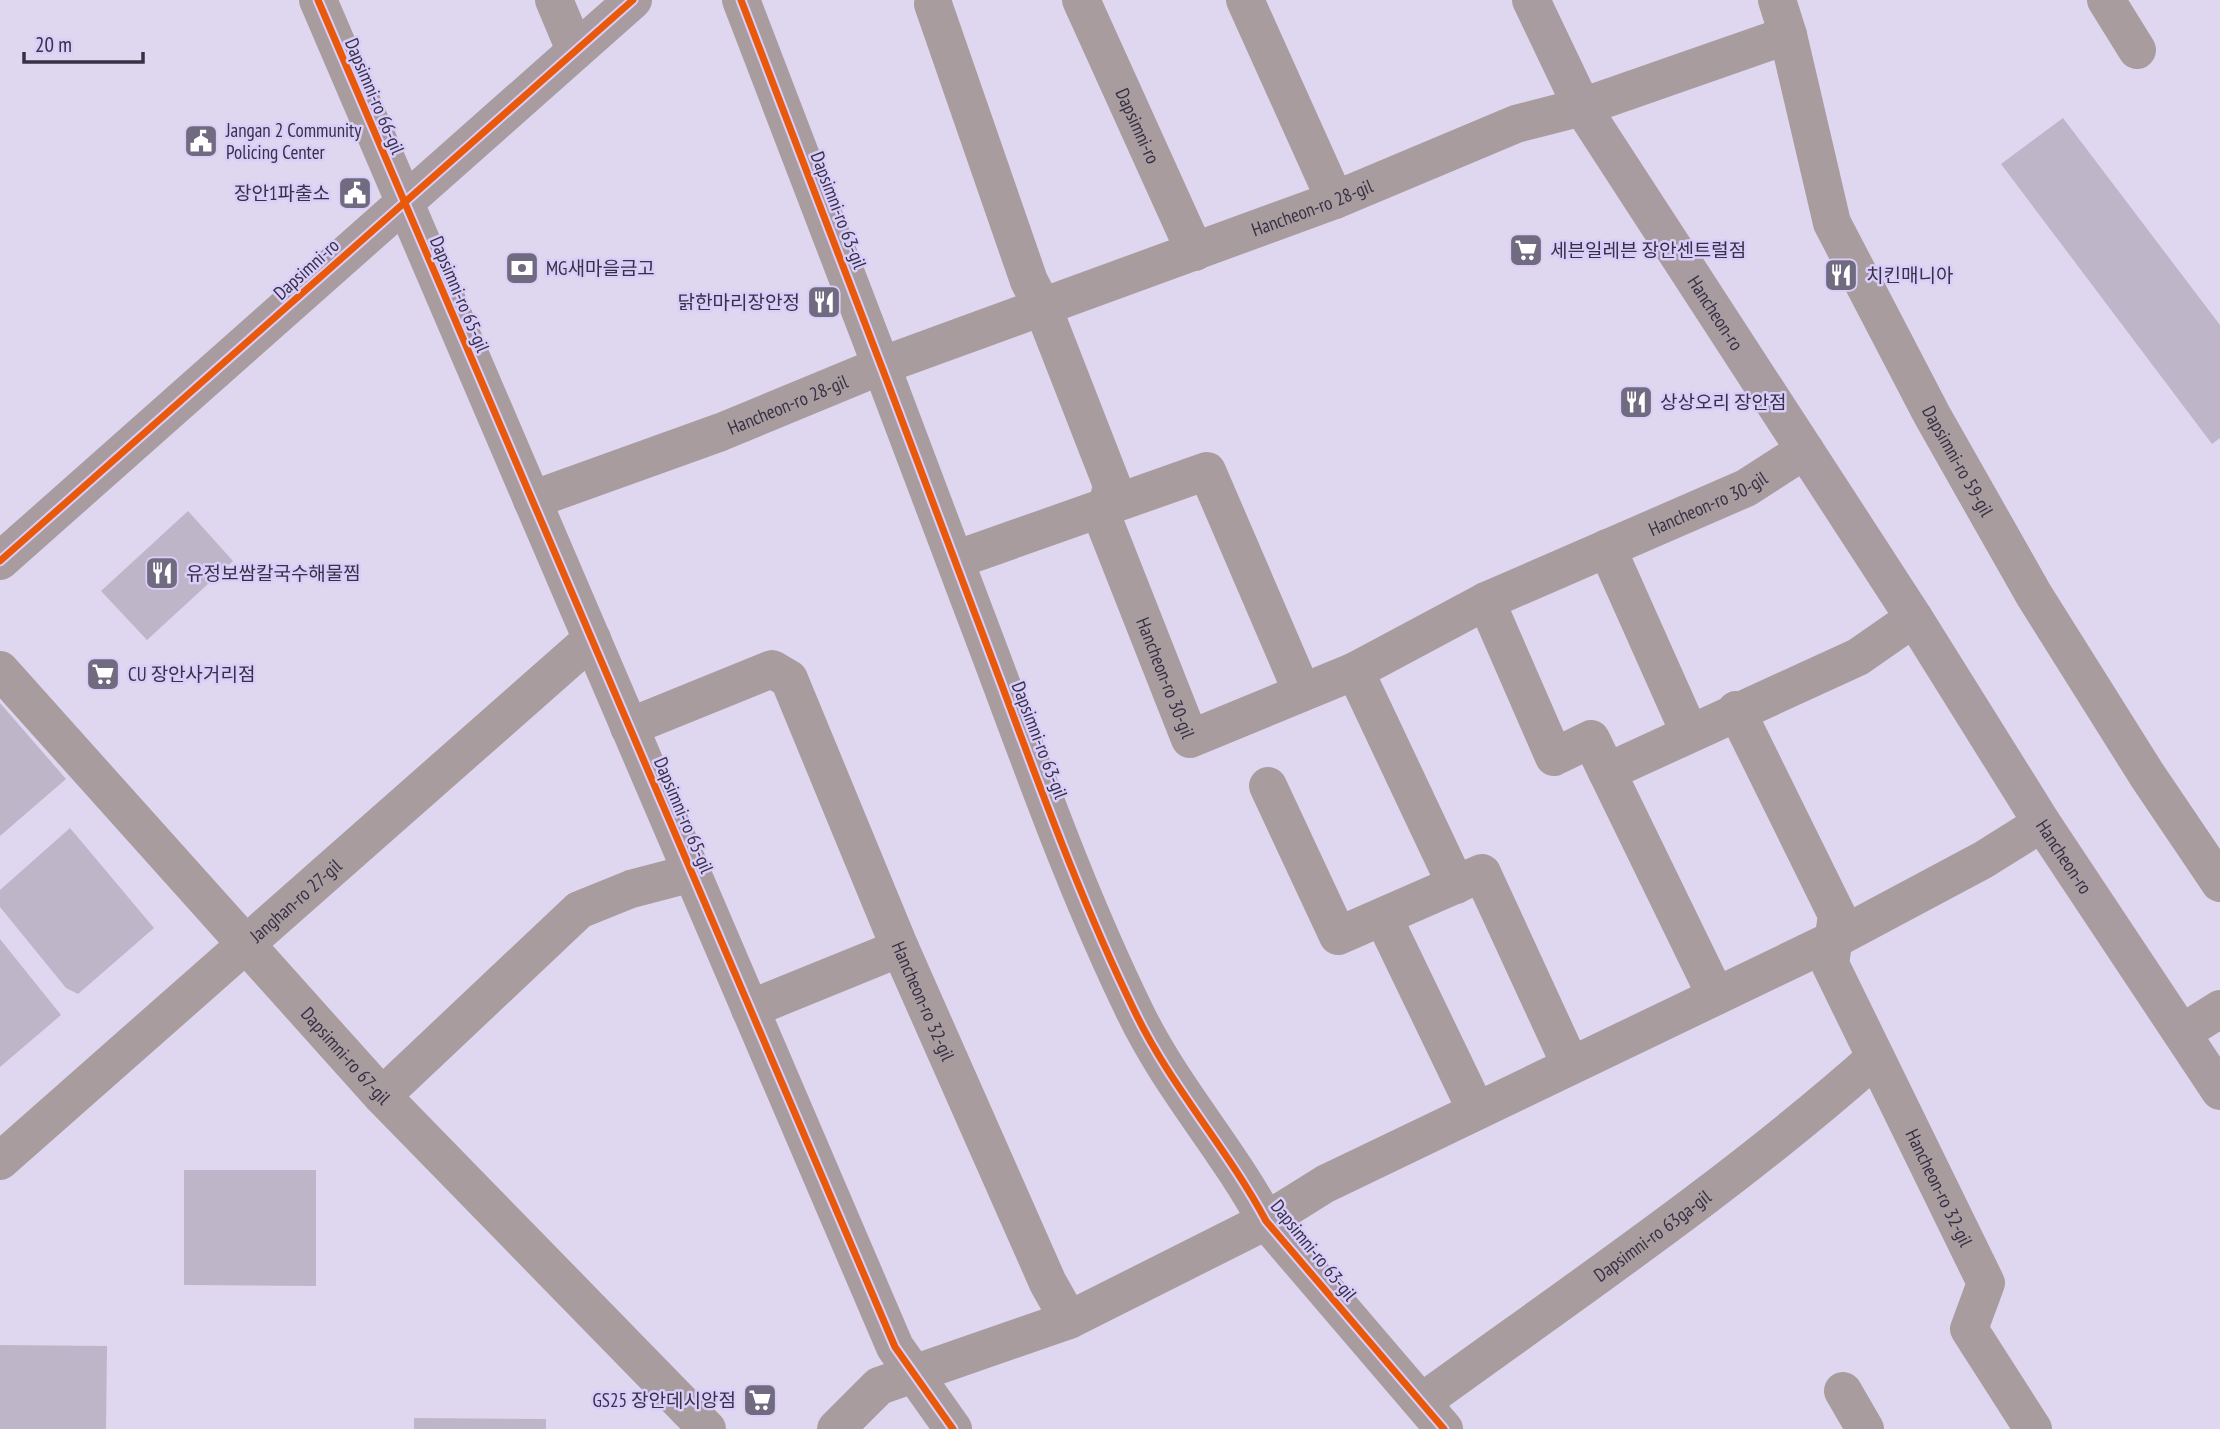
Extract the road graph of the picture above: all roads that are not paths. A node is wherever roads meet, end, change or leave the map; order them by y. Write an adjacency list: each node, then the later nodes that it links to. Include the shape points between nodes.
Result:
1 (318, 0): 15 (street, Dapsimni-ro 66-gil)
2 (554, 0): 11 (street)
3 (633, 0): 11 (main road, Dapsimni-ro)
4 (741, 0): 18 (street, Dapsimni-ro 63-gil)
5 (1245, 0): 14 (street)
6 (1531, 0): 13 (main road, Hancheon-ro)
7 (2106, 0): 12 (street)
8 (933, 4): 17 (street, via 1029,281)
9 (1092, 4): 16 (street, Dapsimni-ro)
10 (1782, 18): 13 (street, Hancheon-ro 28-gil); 39 (street, Dapsimni-ro 59-gil, via 1832,223 1932,415 2034,595)
11 (575, 50): 15 (main road, Dapsimni-ro)
12 (2137, 50)
13 (1582, 107): 14 (street, Hancheon-ro 28-gil, via 1516,124); 19 (main road, Hancheon-ro)
14 (1335, 200): 16 (street, Hancheon-ro 28-gil)
15 (404, 204): 20 (street, Dapsimni-ro 65-gil); 24 (main road, Dapsimni-ro)
16 (1195, 252): 17 (street, Hancheon-ro 28-gil)
17 (1043, 308): 18 (street, Hancheon-ro 28-gil); 21 (street, Hancheon-ro 30-gil, via 1112,485)
18 (883, 365): 20 (street, Hancheon-ro 28-gil, via 721,432); 23 (street, Dapsimni-ro 63-gil)
19 (1805, 450): 22 (street, Hancheon-ro 30-gil, via 1746,488); 26 (main road, Hancheon-ro)
20 (532, 499): 27 (street, Dapsimni-ro 65-gil)
21 (1108, 504): 23 (street); 30 (street, via 1207,471); 30 (street, Hancheon-ro 30-gil, via 1104,521 1190,739)
22 (1607, 548): 25 (street, Hancheon-ro 30-gil); 33 (street)
23 (955, 560): 54 (street, Dapsimni-ro 63-gil, via 1071,866 1135,1012 1177,1089 1245,1182)
24 (0, 561)
25 (1486, 601): 29 (street, Hancheon-ro 30-gil); 34 (street, via 1553,757 1591,739)
26 (1914, 618): 31 (street, via 1858,657); 36 (main road, Hancheon-ro)
27 (592, 639): 32 (street, Dapsimni-ro 65-gil); 42 (street, Janghan-ro 27-gil)
28 (0, 670): 42 (street, Dapsimni-ro 67-gil)
29 (1355, 671): 30 (street, Hancheon-ro 30-gil); 38 (street)
30 (1302, 692)
31 (1736, 710): 33 (street); 41 (street, Hancheon-ro 32-gil, via 1837,915)
32 (629, 727): 37 (street, Dapsimni-ro 65-gil); 43 (street, Hancheon-ro 32-gil, via 772,669 789,679)
33 (1689, 732): 34 (street)
34 (1607, 772): 44 (street)
35 (1268, 786): 40 (street, via 1338,936)
36 (2042, 823): 41 (street); 47 (main road, Hancheon-ro)
37 (692, 873): 45 (street, Dapsimni-ro 65-gil); 51 (street, Dapsimni-ro 65-gil, via 631,889 579,910)
38 (1469, 879): 40 (street); 49 (street)
39 (2220, 883)
40 (1383, 917): 52 (street)
41 (1833, 940): 44 (street); 48 (street, Hancheon-ro 32-gil, via 1830,964)
42 (246, 945): 51 (street, Dapsimni-ro 67-gil); 53 (street, Janghan-ro 27-gil)
43 (900, 948): 45 (street); 55 (street, Hancheon-ro 32-gil, via 1048,1283)
44 (1716, 996): 49 (street)
45 (750, 1009): 56 (street, Dapsimni-ro 65-gil, via 895,1347)
46 (2220, 1009): 47 (street)
47 (2182, 1033): 50 (main road, Hancheon-ro)
48 (1874, 1059): 58 (street, Dapsimni-ro 63ga-gil, via 1807,1119); 63 (street, Hancheon-ro 32-gil, via 1986,1283 1969,1329)
49 (1570, 1064): 52 (street)
50 (2220, 1091)
51 (382, 1096): 59 (street, Dapsimni-ro 67-gil)
52 (1476, 1110): 54 (street, via 1325,1184)
53 (0, 1161)
54 (1266, 1221): 55 (street); 58 (street, Dapsimni-ro 63-gil)
55 (1069, 1320): 56 (street)
56 (914, 1374): 60 (street, via 879,1386); 61 (street, Dapsimni-ro 65-gil)
57 (1843, 1391): 62 (street)
58 (1433, 1420)
59 (707, 1429)
60 (836, 1429)
61 (953, 1429)
62 (1865, 1429)
63 (2033, 1429)

